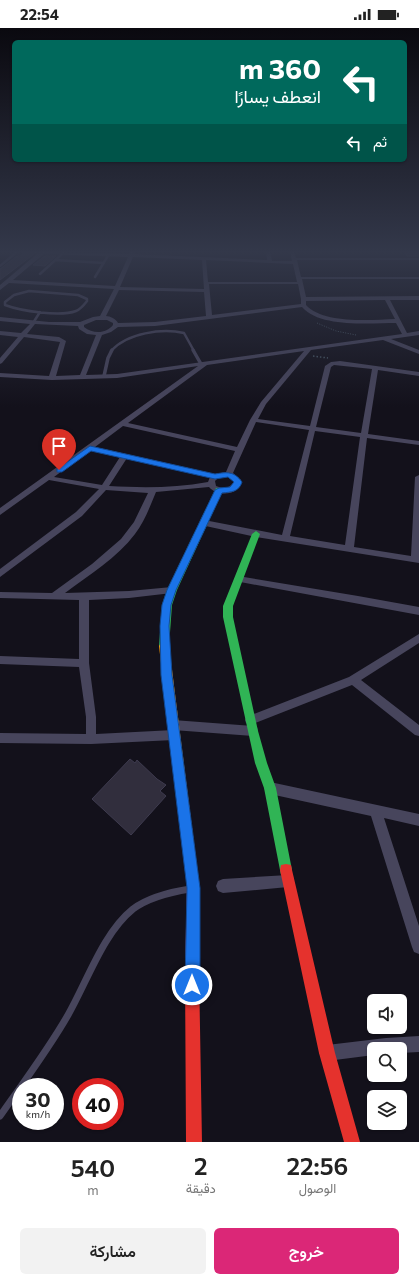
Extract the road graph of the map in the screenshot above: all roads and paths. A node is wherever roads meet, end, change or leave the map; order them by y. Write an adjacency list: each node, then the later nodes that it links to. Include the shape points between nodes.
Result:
1 (6, 303): 8 (lane, via 10,307)
2 (86, 303): 8 (lane, via 83,308 74,312)
3 (110, 303): 10 (street)
4 (207, 303): 9 (street)
5 (389, 303): 12 (street)
6 (303, 305): 7 (street); 9 (street)
7 (307, 311): 12 (street, via 344,320); 20 (path, via 321,326)
8 (40, 312): 13 (lane)
9 (209, 317): 15 (street, via 155,324)
10 (102, 318): 14 (street, via 89,319); 15 (street, via 112,320)
11 (0, 319): 13 (street)
12 (398, 320): 19 (street)
13 (33, 322): 14 (street); 21 (street)
14 (81, 324): 17 (street, via 85,331)
15 (116, 325): 17 (street, via 108,332)
16 (0, 333): 21 (street)
17 (100, 333): 33 (street)
18 (419, 333): 19 (street)
19 (405, 334): 22 (street)
20 (358, 335)
21 (23, 336): 26 (street); 34 (street, via 59,339 63,342)
22 (383, 338): 23 (street); 24 (street)
23 (310, 348): 25 (street); 28 (street)
24 (419, 352)
25 (304, 355): 27 (path, via 328,358); 35 (street, via 275,387)
26 (0, 362)
27 (333, 363): 29 (street); 37 (street, via 328,366)
28 (203, 364): 32 (street); 32 (lane, via 184,333 175,331 142,335 115,346 110,351); 36 (street)
29 (375, 368): 30 (street); 38 (street)
30 (419, 374)
31 (0, 375): 34 (street)
32 (104, 376): 33 (street)
33 (82, 377): 34 (street)
34 (52, 378)
35 (253, 420): 37 (street); 41 (street)
36 (122, 424): 40 (street); 41 (street)
37 (313, 429): 38 (street); 54 (street)
38 (364, 435): 39 (street); 55 (street)
39 (419, 443)
40 (90, 448): 42 (street); 45 (street)
41 (240, 450): 43 (street)
42 (124, 457): 44 (street); 48 (street)
43 (229, 474): 44 (street); 49 (street, via 237,480 237,485 228,491)
44 (215, 476): 47 (street)
45 (49, 478): 48 (street); 51 (street)
46 (419, 478): 56 (street)
47 (211, 484): 49 (street); 50 (street)
48 (104, 488): 50 (street); 57 (street, via 79,514)
49 (219, 490): 52 (street)
50 (153, 491): 62 (street, via 136,526 123,541)
51 (0, 512)
52 (204, 523): 53 (street); 59 (street)
53 (256, 534): 54 (street); 58 (street)
54 (285, 538): 55 (street)
55 (349, 549): 56 (street)
56 (417, 559)
57 (0, 574)
58 (238, 579): 63 (street); 68 (street, via 228,606 228,617)
59 (172, 590): 61 (street, via 140,595); 69 (street, via 167,605 164,649)
60 (0, 595): 62 (street)
61 (84, 596): 62 (street); 66 (street)
62 (53, 597)
63 (419, 610)
64 (419, 638): 67 (street)
65 (0, 660): 66 (street)
66 (84, 663): 73 (street, via 91,717)
67 (353, 680): 68 (street); 71 (street)
68 (250, 720): 70 (street)
69 (174, 730): 70 (street); 73 (street); 79 (street)
70 (253, 731): 74 (street)
71 (419, 731)
72 (0, 738): 73 (street)
73 (91, 739)
74 (270, 788): 75 (street); 77 (street)
75 (376, 812): 76 (street); 80 (street)
76 (419, 820)
77 (288, 881): 78 (street); 82 (street)
78 (223, 886)
79 (194, 888): 83 (lane, via 150,899 132,909 117,924 47,1050); 84 (street)
80 (419, 947)
81 (419, 1044): 82 (street)
82 (327, 1053): 85 (street)
83 (0, 1116)
84 (194, 1142)
85 (352, 1142)

